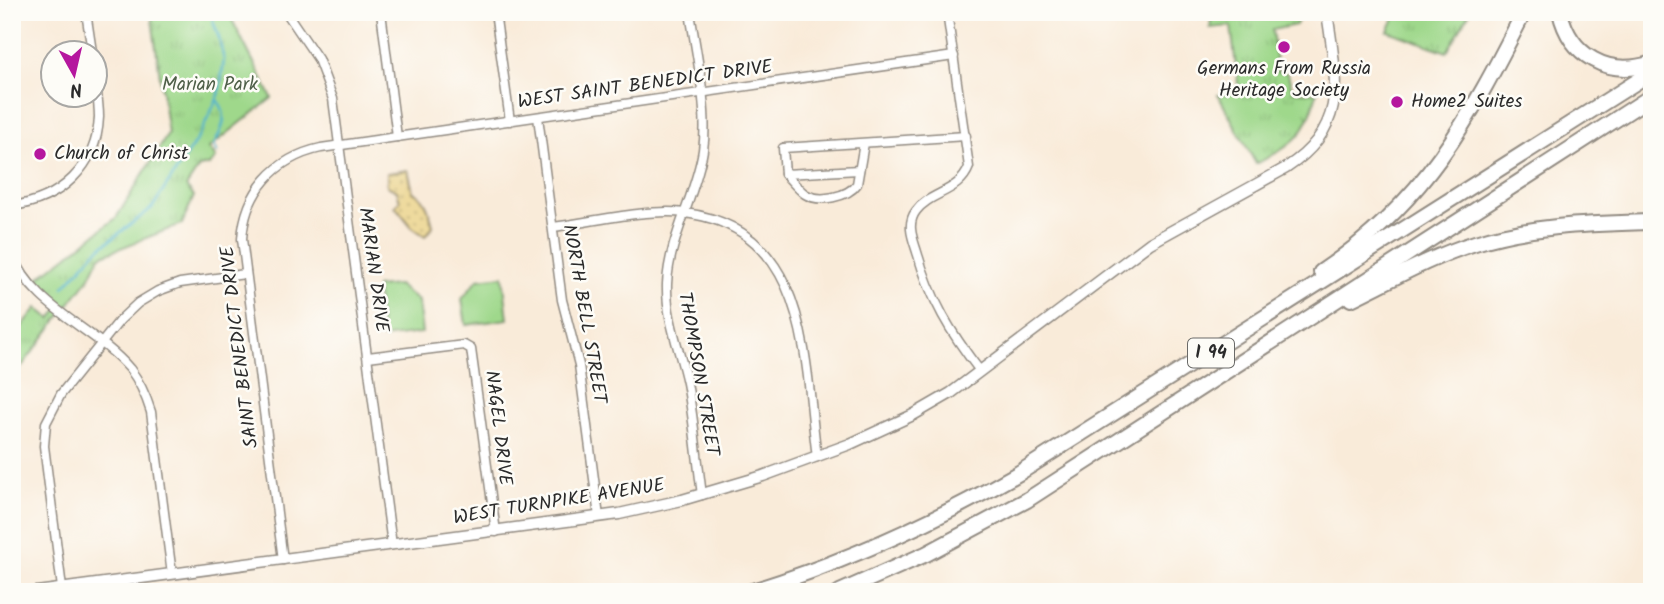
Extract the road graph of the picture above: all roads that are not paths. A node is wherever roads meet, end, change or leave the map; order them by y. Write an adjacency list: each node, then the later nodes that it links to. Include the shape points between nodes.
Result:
1 (86, 12): 10 (street)
2 (286, 12): 22 (street, MARIAN DRIVE, via 327,78)
3 (381, 12): 20 (street)
4 (495, 12): 18 (street)
5 (691, 12): 14 (street, THOMPSON STREET)
6 (947, 12): 11 (street)
7 (1327, 12): 34 (street, WEST TURNPIKE AVENUE, via 1336,91 1330,118 1313,146 1286,168 1150,243)
8 (1524, 12): 35 (highway, via 1462,128 1384,223 1338,260)
9 (1560, 12): 12 (highway, via 1571,41 1591,58 1624,68)
10 (90, 38)
11 (954, 56): 14 (street, WEST SAINT BENEDICT DRIVE); 19 (street)
12 (1652, 63)
13 (1652, 72): 35 (highway, I 94)
14 (701, 93): 17 (street, WEST SAINT BENEDICT DRIVE); 26 (street, THOMPSON STREET, via 704,141)
15 (1652, 96): 31 (highway, I 94)
16 (99, 108): 25 (street, via 93,148 71,181 52,195)
17 (538, 117): 18 (street, WEST SAINT BENEDICT DRIVE); 28 (street, NORTH BELL STREET)
18 (510, 121): 20 (street, WEST SAINT BENEDICT DRIVE)
19 (966, 136): 21 (street); 34 (street, via 969,163 965,176 917,209 911,230 935,304)
20 (397, 137): 22 (street, WEST SAINT BENEDICT DRIVE)
21 (864, 144): 23 (street); 24 (street, via 783,148)
22 (340, 145): 30 (street, SAINT BENEDICT DRIVE, via 290,158 259,186 243,227); 33 (street, MARIAN DRIVE)
23 (859, 170): 24 (street); 24 (street, via 857,184 839,196 806,194)
24 (785, 174)
25 (12, 206)
26 (685, 213): 28 (street); 36 (street, via 719,222 747,237 770,258 786,282 799,323); 37 (street, THOMPSON STREET, via 669,268 668,306 688,388)
27 (1652, 222): 31 (highway, via 1566,226 1476,243 1430,260)
28 (553, 227): 38 (street, NORTH BELL STREET, via 564,308 580,372)
29 (12, 253): 32 (street, via 40,295)
30 (245, 274): 32 (street, via 158,291 129,312); 41 (street, SAINT BENEDICT DRIVE)
31 (1282, 337): 46 (highway, I 94, via 1027,500 926,555)
32 (101, 344): 42 (street, via 131,370 148,402); 43 (street, via 55,402 44,434)
33 (368, 357): 39 (street, NAGEL DRIVE, via 464,345 471,349); 40 (street, MARIAN DRIVE)
34 (980, 371): 36 (street, WEST TURNPIKE AVENUE, via 914,415)
35 (1067, 444): 45 (highway, I 94, via 916,527)
36 (817, 457): 37 (street, WEST TURNPIKE AVENUE)
37 (702, 495): 38 (street, WEST TURNPIKE AVENUE)
38 (599, 517): 39 (street, WEST TURNPIKE AVENUE)
39 (496, 532): 40 (street, WEST TURNPIKE AVENUE)
40 (392, 545): 41 (street, WEST TURNPIKE AVENUE)
41 (283, 560): 42 (street, WEST TURNPIKE AVENUE)
42 (172, 574): 43 (street, WEST TURNPIKE AVENUE)
43 (62, 589): 44 (street, WEST TURNPIKE AVENUE)
44 (37, 592)
45 (748, 592)
46 (840, 592)

